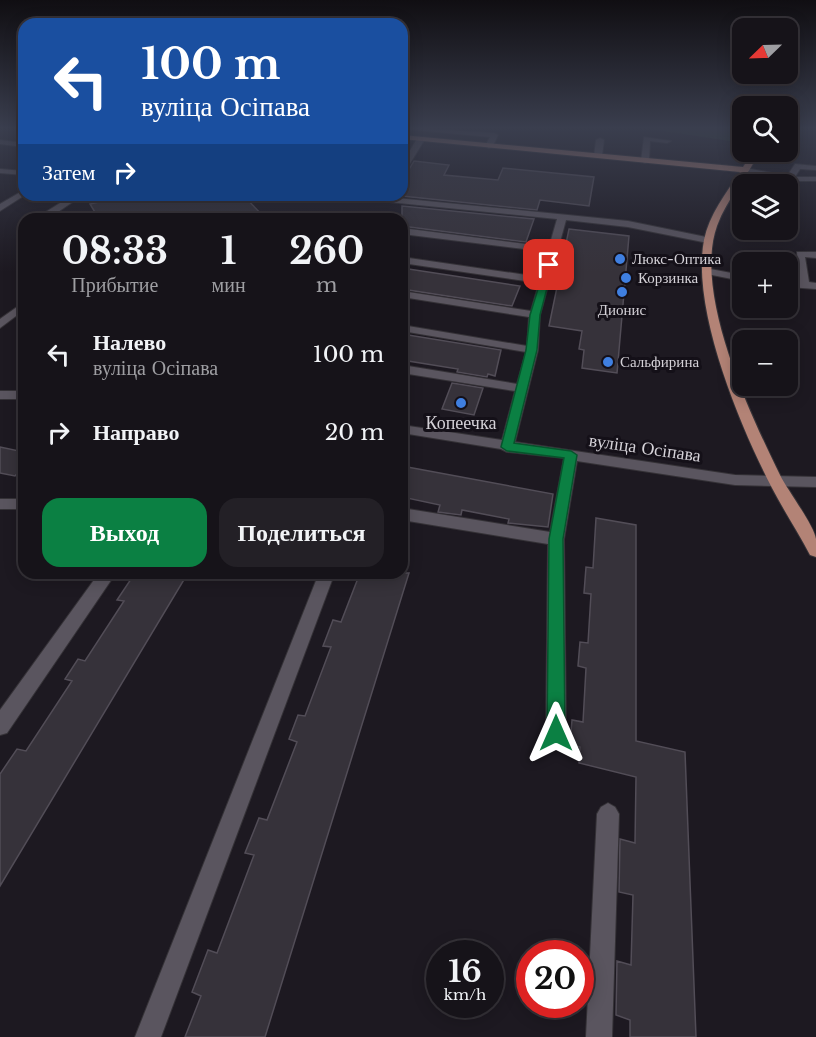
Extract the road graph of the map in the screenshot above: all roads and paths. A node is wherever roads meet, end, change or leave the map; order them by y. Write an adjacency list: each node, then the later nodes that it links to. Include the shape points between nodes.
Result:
1 (742, 175): 11 (main road, via 720,209)
2 (798, 179): 3 (street)
3 (816, 179)
4 (18, 196): 7 (street)
5 (69, 201): 8 (street)
6 (406, 201): 9 (street)
7 (0, 208)
8 (50, 213)
9 (562, 218): 11 (street, via 628,224); 12 (street)
10 (408, 232): 12 (street)
11 (708, 240): 15 (main road)
12 (553, 250): 17 (street)
13 (816, 255): 19 (street, via 800,254)
14 (408, 261): 17 (street)
15 (705, 271): 16 (street); 34 (main road, via 730,371)
16 (732, 276)
17 (545, 281): 23 (street)
18 (798, 285): 19 (street)
19 (804, 285): 20 (street)
20 (816, 286)
21 (408, 295): 23 (street)
22 (18, 310): 24 (street)
23 (535, 315): 26 (street)
24 (0, 325)
25 (408, 329): 26 (street)
26 (532, 350): 28 (street)
27 (408, 370): 28 (street)
28 (523, 389): 32 (street)
29 (0, 395): 30 (street)
30 (18, 395)
31 (408, 430): 32 (street, вуліца Осіпава)
32 (507, 447): 33 (street, вуліца Осіпава)
33 (571, 455): 34 (street, вуліца Осіпава, via 735,480); 39 (street)
34 (776, 480): 35 (street, вуліца Осіпава); 40 (main road)
35 (816, 482)
36 (0, 504): 37 (street)
37 (18, 504)
38 (408, 515): 39 (street)
39 (556, 539): 44 (street)
40 (816, 550)
41 (104, 579): 43 (street)
42 (324, 579): 46 (street)
43 (0, 726)
44 (556, 733)
45 (609, 814): 47 (street)
46 (148, 1037)
47 (599, 1037)

